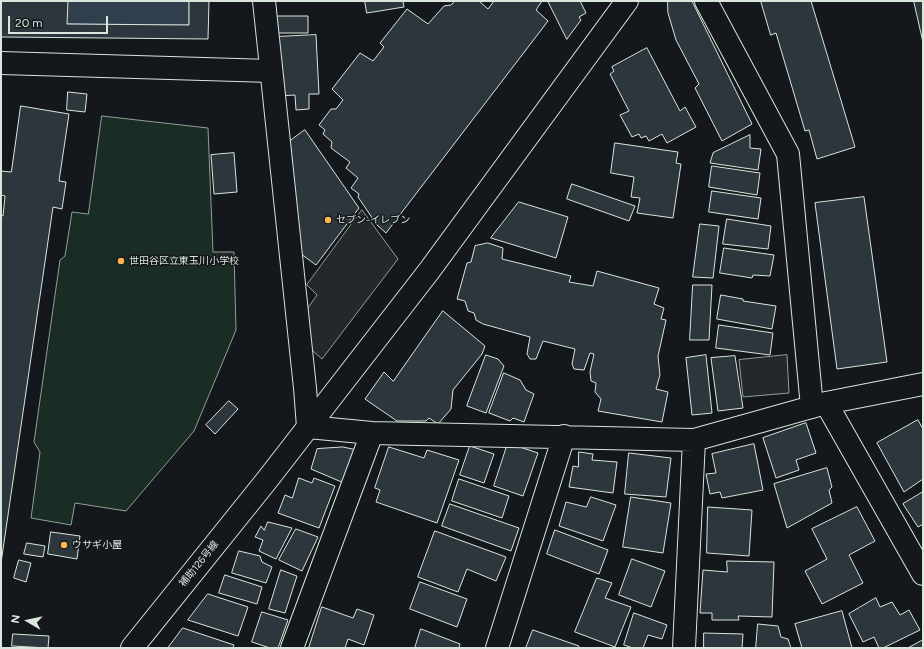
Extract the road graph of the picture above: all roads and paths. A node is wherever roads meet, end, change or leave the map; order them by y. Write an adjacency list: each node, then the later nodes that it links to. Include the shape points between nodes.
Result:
1 (264, 1): 5 (street)
2 (627, 1): 8 (street, 補助126号線, via 429,271)
3 (706, 1): 7 (street, via 788,154)
4 (1, 63): 5 (street)
5 (271, 70): 8 (street)
6 (923, 384): 7 (street)
7 (819, 405): 11 (street); 12 (street)
8 (308, 427): 9 (street); 13 (street, 補助126号線)
9 (372, 433): 10 (street); 14 (street)
10 (564, 436): 11 (street); 15 (street)
11 (694, 440): 16 (street)
12 (923, 574)
13 (132, 648)
14 (292, 648)
15 (497, 648)
16 (684, 648)

